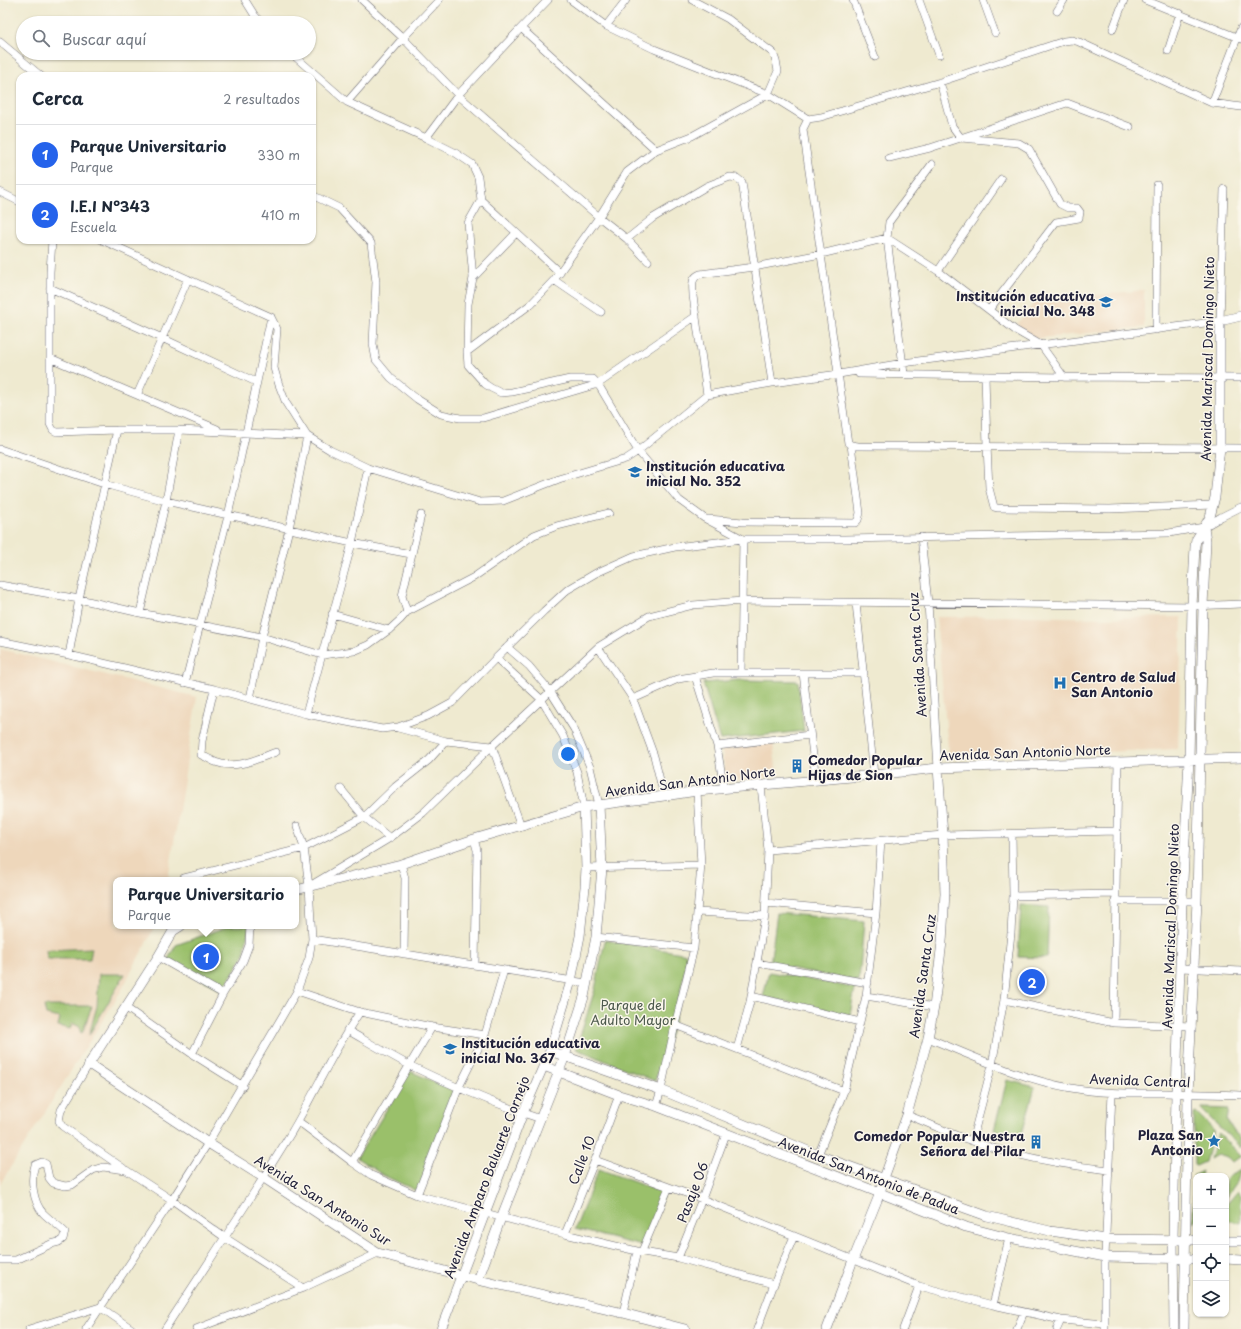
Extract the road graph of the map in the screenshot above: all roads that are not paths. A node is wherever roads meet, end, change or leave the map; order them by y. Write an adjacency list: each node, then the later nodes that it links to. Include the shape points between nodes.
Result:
1 (245, 0): 16 (street)
2 (362, 0): 22 (street)
3 (439, 0): 22 (street)
4 (548, 0): 18 (street)
5 (571, 0): 17 (street)
6 (626, 0): 17 (street)
7 (692, 0): 35 (street, via 728,19 773,54 778,71)
8 (853, 0): 28 (street)
9 (919, 0): 27 (street)
10 (983, 0): 21 (street)
11 (1064, 0): 14 (street)
12 (1124, 0): 20 (street)
13 (1144, 0): 15 (street)
14 (1056, 11)
15 (1180, 13): 23 (street); 25 (street)
16 (255, 16)
17 (606, 26): 35 (street, via 654,49)
18 (521, 28): 36 (street); 44 (street)
19 (1241, 28): 23 (street)
20 (1113, 29)
21 (995, 33)
22 (403, 38): 36 (street); 37 (street)
23 (1239, 38): 38 (street)
24 (0, 42): 26 (street)
25 (1168, 51)
26 (16, 55)
27 (939, 55)
28 (875, 57)
29 (22, 60): 31 (street)
30 (299, 60): 32 (street)
31 (36, 72)
32 (313, 72)
33 (316, 75): 37 (street)
34 (940, 82): 38 (street, via 1072,40); 40 (street, via 821,117); 43 (street, via 952,126)
35 (768, 94): 40 (street); 44 (street, via 692,136)
36 (458, 95): 42 (street); 54 (street)
37 (347, 102): 42 (street)
38 (1212, 103): 39 (street)
39 (1241, 107)
40 (808, 118): 60 (street, via 803,129)
41 (1130, 127): 43 (street, via 1067,103)
42 (426, 138): 53 (street, via 472,164 478,177)
43 (961, 138): 45 (street); 69 (street, via 1019,143 1030,149 1060,204 1068,208 1077,208 1080,212 1079,218 1056,222)
44 (656, 150): 54 (street, via 627,172)
45 (889, 158)
46 (932, 164): 56 (street, via 889,222)
47 (1002, 179): 63 (street)
48 (1157, 185): 75 (street)
49 (1224, 189): 74 (street, Avenida Mariscal Domingo Nieto)
50 (0, 192): 52 (street)
51 (316, 197): 89 (street, via 339,208 371,243 376,282 373,344 376,360 391,378 417,399 441,414 460,418 483,418)
52 (16, 200)
53 (481, 200): 55 (street); 65 (street, via 468,223)
54 (599, 217): 57 (street); 64 (street)
55 (516, 234): 64 (street); 65 (street)
56 (887, 238): 60 (street); 63 (street); 80 (street)
57 (627, 239): 61 (street); 62 (street, via 653,218 707,186 737,178 742,182)
58 (52, 244): 68 (street)
59 (111, 244): 66 (street)
60 (821, 254): 62 (street); 81 (street)
61 (648, 261)
62 (754, 267): 71 (street, via 696,276 692,281); 88 (street)
63 (938, 271): 69 (street)
64 (560, 273): 67 (street)
65 (473, 278): 78 (street, via 468,304)
66 (188, 279): 73 (street); 76 (street)
67 (554, 280): 70 (street); 78 (street, via 531,304)
68 (50, 288): 76 (street); 79 (street)
69 (989, 310): 77 (street, via 1015,330)
70 (601, 312)
71 (696, 316): 89 (street); 91 (street)
72 (1241, 316): 74 (street)
73 (271, 317): 87 (street); 96 (street, via 277,329 274,368 279,385 286,403)
74 (1220, 321): 75 (street); 85 (street, Avenida Mariscal Domingo Nieto)
75 (1156, 330): 77 (street)
76 (162, 338): 87 (street); 90 (street)
77 (1041, 345): 80 (street); 84 (street)
78 (467, 352): 89 (street, via 468,364 485,384 501,393 570,379 592,379)
79 (50, 358): 90 (street); 92 (street, via 50,424 53,430)
80 (903, 363): 81 (street); 82 (street)
81 (839, 374): 82 (street); 88 (street); 97 (street, via 846,435)
82 (904, 374): 83 (street)
83 (985, 376): 84 (street); 98 (street)
84 (1064, 378): 85 (street)
85 (1221, 378): 86 (street); 99 (street, Avenida Mariscal Domingo Nieto)
86 (1241, 378)
87 (256, 382): 95 (street)
88 (772, 383): 91 (street)
89 (598, 384): 102 (street)
90 (137, 395): 94 (street)
91 (708, 395): 102 (street)
92 (117, 430): 93 (street); 104 (street)
93 (179, 430): 94 (street); 105 (street)
94 (222, 432): 95 (street)
95 (246, 433): 96 (street); 110 (street)
96 (307, 436): 103 (street); 113 (street)
97 (851, 446): 98 (street); 111 (street, via 860,513 855,523 743,522)
98 (987, 446): 99 (street); 106 (street, via 989,488 994,507 1110,509)
99 (1220, 447): 100 (street); 106 (street, Avenida Mariscal Domingo Nieto)
100 (1241, 448)
101 (0, 449): 104 (street)
102 (638, 451): 103 (street, via 626,459 559,479 503,501 480,502); 111 (street, via 678,500)
103 (368, 468): 116 (street)
104 (104, 484): 105 (street); 119 (street)
105 (166, 501): 110 (street); 127 (street)
106 (1214, 505): 112 (street, Avenida Mariscal Domingo Nieto)
107 (1241, 507): 112 (street)
108 (609, 513): 126 (street, via 557,526 534,535 474,577)
109 (421, 515): 117 (street)
110 (228, 516): 113 (street); 129 (street)
111 (704, 518): 115 (street)
112 (1204, 527): 114 (street, via 1169,533); 124 (street, Avenida Mariscal Domingo Nieto, via 1195,546); 125 (street, Avenida Mariscal Domingo Nieto, via 1206,542)
113 (290, 529): 116 (street); 131 (street)
114 (921, 537): 115 (street); 122 (street, Avenida Santa Cruz)
115 (743, 539): 120 (street); 133 (street, via 675,547 634,556 596,573 567,590)
116 (352, 543): 117 (street); 128 (street)
117 (411, 554): 126 (street, via 402,596)
118 (0, 585): 119 (street)
119 (79, 599): 127 (street); 135 (street)
120 (742, 601): 121 (street); 134 (street, via 693,605 649,616); 138 (street)
121 (856, 603): 122 (street); 140 (street)
122 (928, 603): 124 (street); 159 (street, Avenida Santa Cruz)
123 (1241, 604): 125 (street)
124 (1192, 606): 125 (street); 157 (street, Avenida Mariscal Domingo Nieto)
125 (1202, 606): 155 (street, Avenida Mariscal Domingo Nieto)
126 (407, 612): 130 (street)
127 (140, 613): 129 (street)
128 (332, 614): 130 (street); 136 (street)
129 (199, 626): 131 (street); 142 (street)
130 (389, 630): 136 (street, via 368,645 354,651)
131 (262, 638): 136 (street); 145 (street)
132 (0, 641): 135 (street)
133 (507, 647): 137 (street); 144 (street, via 529,666)
134 (598, 647): 144 (street); 147 (street)
135 (69, 655): 142 (street)
136 (322, 655): 148 (street)
137 (496, 658): 146 (street, Avenida Amparo Baluarte Cornejo); 149 (street, via 452,703 428,716)
138 (741, 672): 139 (street); 141 (street, via 714,672)
139 (803, 673): 140 (street); 150 (street)
140 (864, 673): 160 (street)
141 (695, 676): 147 (street, via 678,679); 153 (street)
142 (185, 682): 143 (street)
143 (214, 689): 145 (street); 154 (street, via 201,755 217,762 242,764)
144 (550, 691): 146 (street); 167 (street, via 574,729 590,767)
145 (250, 699): 148 (street)
146 (541, 699): 152 (street); 168 (street, Avenida Amparo Baluarte Cornejo, via 563,736 577,772)
147 (633, 699): 166 (street, via 654,756)
148 (306, 714): 149 (street, via 382,729)
149 (398, 727): 151 (street)
150 (810, 735): 153 (street); 161 (street)
151 (446, 741): 152 (street); 169 (street, via 430,760 395,787)
152 (492, 746): 171 (street); 175 (street, via 423,813)
153 (717, 746): 164 (street)
154 (276, 752)
155 (1199, 758): 156 (street, Avenida San Antonio Norte); 157 (street, Avenida San Antonio Norte); 190 (street, Avenida Mariscal Domingo Nieto)
156 (1241, 758)
157 (1189, 759): 158 (street, Avenida San Antonio Norte); 189 (street, Avenida Mariscal Domingo Nieto)
158 (1118, 761): 159 (street, Avenida San Antonio Norte); 172 (street)
159 (938, 768): 160 (street, Avenida San Antonio Norte); 174 (street, Avenida Santa Cruz)
160 (874, 775): 161 (street, Avenida San Antonio Norte)
161 (816, 780): 162 (street, Avenida San Antonio Norte)
162 (761, 786): 164 (street, Avenida San Antonio Norte); 179 (street)
163 (341, 789): 169 (street)
164 (724, 790): 165 (street, Avenida San Antonio Norte)
165 (697, 791): 166 (street, Avenida San Antonio Norte); 181 (street)
166 (664, 796): 167 (street, Avenida San Antonio Norte)
167 (599, 805): 168 (street, Avenida San Antonio Norte); 183 (street)
168 (584, 807): 171 (street, Avenida San Antonio Norte); 182 (street, Avenida Amparo Baluarte Cornejo)
169 (364, 817): 175 (street); 178 (street)
170 (297, 826): 178 (street)
171 (521, 826): 176 (street, Avenida San Antonio Norte)
172 (1116, 831): 173 (street); 188 (street)
173 (1012, 834): 174 (street); 187 (street)
174 (943, 835): 177 (street); 219 (street, Avenida Santa Cruz, via 945,893)
175 (390, 838): 185 (street)
176 (474, 840): 180 (street, Avenida San Antonio Norte); 203 (street, via 477,850)
177 (882, 841): 179 (street); 193 (street)
178 (304, 848): 184 (street); 185 (street)
179 (768, 850): 191 (street)
180 (401, 864): 185 (street, Avenida San Antonio Norte); 200 (street, via 405,878)
181 (701, 865): 183 (street); 192 (street)
182 (586, 868): 183 (street); 208 (street, Avenida Amparo Baluarte Cornejo, via 580,936)
183 (602, 868): 197 (street)
184 (188, 877)
185 (309, 886): 186 (street, Avenida San Antonio Norte); 198 (street)
186 (299, 889)
187 (1013, 896): 188 (street); 217 (street, via 1012,933)
188 (1115, 897): 189 (street); 222 (street)
189 (1182, 901): 190 (street); 204 (street, Avenida Mariscal Domingo Nieto)
190 (1197, 901): 205 (street, Avenida Mariscal Domingo Nieto)
191 (766, 903): 193 (street); 194 (street)
192 (697, 912): 194 (street); 199 (street)
193 (876, 913): 210 (street)
194 (765, 916): 202 (street)
195 (177, 929): 201 (street)
196 (250, 929): 212 (street, via 249,945 243,961)
197 (596, 937): 199 (street); 209 (street)
198 (312, 939): 200 (street); 211 (street, via 309,958)
199 (694, 948): 223 (street)
200 (404, 954): 203 (street)
201 (158, 957): 212 (street); 218 (street)
202 (757, 963): 210 (street); 213 (street)
203 (475, 965): 206 (street)
204 (1181, 968): 205 (street); 215 (street, Avenida Mariscal Domingo Nieto)
205 (1194, 968): 207 (street); 216 (street, Avenida Mariscal Domingo Nieto)
206 (504, 970): 208 (street); 228 (street)
207 (1241, 971)
208 (571, 981): 209 (street); 231 (street, Avenida Amparo Baluarte Cornejo)
209 (586, 983): 233 (street)
210 (868, 983): 214 (street)
211 (296, 992): 220 (street); 239 (street)
212 (223, 994): 232 (street)
213 (751, 996): 221 (street); 230 (street)
214 (866, 996): 219 (street); 221 (street)
215 (1180, 996): 216 (street); 224 (street, Avenida Mariscal Domingo Nieto)
216 (1193, 997): 225 (street, Avenida Mariscal Domingo Nieto)
217 (1004, 1000): 222 (street); 235 (street)
218 (125, 1007): 232 (street); 234 (street)
219 (934, 1007): 229 (street, Avenida Santa Cruz)
220 (360, 1012): 226 (street); 227 (street)
221 (860, 1022): 242 (street)
222 (1114, 1023): 224 (street)
223 (675, 1025): 230 (street); 241 (street)
224 (1179, 1026): 225 (street); 244 (street, Avenida Mariscal Domingo Nieto)
225 (1192, 1026): 245 (street, Avenida Mariscal Domingo Nieto)
226 (432, 1027): 228 (street); 236 (street)
227 (347, 1030): 236 (street); 252 (street)
228 (485, 1035): 240 (street)
229 (928, 1038): 235 (street, Avenida Central); 250 (street, Avenida Santa Cruz)
230 (737, 1049): 242 (street)
231 (550, 1051): 233 (street, Avenida San Antonio de Padua); 237 (street, Avenida Amparo Baluarte Cornejo)
232 (192, 1054): 239 (street)
233 (565, 1056): 238 (street); 241 (street, Avenida San Antonio de Padua)
234 (89, 1064): 255 (street, Avenida San Antonio Sur); 259 (street, via 61,1110 59,1121 62,1126)
235 (992, 1064): 243 (street, Avenida Central, via 1032,1079); 254 (street)
236 (410, 1065): 240 (street); 258 (street)
237 (544, 1066): 238 (street, Avenida San Antonio de Padua); 249 (street, Avenida Amparo Baluarte Cornejo)
238 (559, 1071): 246 (street, Avenida San Antonio de Padua); 251 (street)
239 (243, 1086): 255 (street)
240 (459, 1087): 249 (street); 265 (street)
241 (661, 1090): 248 (street); 256 (street, Avenida San Antonio de Padua)
242 (844, 1091): 256 (street)
243 (1112, 1093): 244 (street, Avenida Central); 260 (street)
244 (1176, 1094): 245 (street, Avenida Central); 275 (street, Avenida Mariscal Domingo Nieto)
245 (1188, 1094): 247 (street, Avenida Central); 276 (street, Avenida Mariscal Domingo Nieto)
246 (619, 1095): 248 (street, Avenida San Antonio de Padua); 257 (street, Calle 10)
247 (1241, 1095)
248 (656, 1106): 253 (street, Avenida San Antonio de Padua)
249 (523, 1113): 251 (street); 268 (street, Avenida Amparo Baluarte Cornejo)
250 (907, 1115): 254 (street); 262 (street, Avenida Santa Cruz)
251 (541, 1119): 269 (street)
252 (298, 1121): 258 (street); 261 (street)
253 (726, 1134): 264 (street, Avenida San Antonio de Padua); 266 (street, Pasaje 06)
254 (972, 1141): 260 (street, via 1037,1160)
255 (208, 1143): 261 (street, Avenida San Antonio Sur); 267 (street)
256 (818, 1155): 262 (street, Avenida San Antonio de Padua)
257 (595, 1160): 263 (street); 270 (street, Calle 10)
258 (352, 1162): 265 (street, via 371,1175)
259 (126, 1170): 267 (street); 288 (street, via 103,1167 93,1170 72,1185 65,1186 53,1183 48,1178 46,1164 42,1162 35,1165 32,1177 37,1200 42,1212 65,1232 64,1236 59,1242 16,1260)
260 (1109, 1170): 274 (street)
261 (264, 1178): 272 (street); 281 (street, Avenida San Antonio Sur)
262 (884, 1178): 264 (street, Avenida Santa Cruz); 274 (street, Avenida San Antonio de Padua, via 987,1216 1050,1232)
263 (669, 1187): 266 (street); 280 (street)
264 (880, 1193): 273 (street, Avenida San Antonio de Padua, via 966,1227); 289 (street, Avenida Santa Cruz)
265 (417, 1195): 268 (street)
266 (702, 1199): 271 (street); 283 (street, Pasaje 06)
267 (172, 1200): 272 (street); 297 (street)
268 (485, 1214): 269 (street); 291 (street, Avenida Amparo Baluarte Cornejo)
269 (501, 1218): 270 (street); 292 (street)
270 (564, 1234): 280 (street)
271 (794, 1236): 289 (street); 293 (street)
272 (224, 1237): 295 (street); 305 (street)
273 (1009, 1238): 282 (street, Avenida San Antonio de Padua); 296 (street)
274 (1106, 1239): 275 (street, Avenida San Antonio de Padua); 282 (street)
275 (1173, 1239): 276 (street, Avenida San Antonio de Padua); 284 (street, Avenida Mariscal Domingo Nieto)
276 (1185, 1240): 277 (street, Avenida San Antonio de Padua); 285 (street, Avenida Mariscal Domingo Nieto)
277 (1193, 1240)
278 (1229, 1240): 279 (street)
279 (1241, 1241)
280 (639, 1251): 283 (street); 299 (street)
281 (378, 1253): 291 (street, Avenida San Antonio Sur); 295 (street)
282 (1105, 1256): 284 (street, Avenida San Antonio de Padua); 301 (street)
283 (678, 1258): 293 (street)
284 (1173, 1259): 285 (street, Avenida San Antonio de Padua); 314 (street, Avenida Mariscal Domingo Nieto)
285 (1186, 1259): 286 (street, Avenida San Antonio de Padua); 315 (street, Avenida Mariscal Domingo Nieto)
286 (1193, 1259)
287 (1229, 1259): 290 (street)
288 (0, 1260)
289 (853, 1260): 294 (street); 310 (street, Avenida Santa Cruz)
290 (1241, 1260)
291 (462, 1276): 292 (street, Avenida San Antonio Sur); 307 (street, Avenida Amparo Baluarte Cornejo)
292 (478, 1280): 299 (street, Avenida San Antonio Sur)
293 (774, 1284): 309 (street)
294 (919, 1286): 296 (street); 311 (street)
295 (303, 1288): 306 (street)
296 (993, 1305): 298 (street)
297 (100, 1307): 302 (street); 303 (street); 304 (street)
298 (1024, 1312): 300 (street); 312 (street)
299 (622, 1313): 308 (street, Avenida San Antonio Sur)
300 (1061, 1320): 301 (street); 313 (street)
301 (1105, 1326)
302 (29, 1329)
303 (86, 1329)
304 (132, 1329)
305 (165, 1329)
306 (196, 1329)
307 (441, 1329)
308 (685, 1329)
309 (757, 1329)
310 (828, 1329)
311 (903, 1329)
312 (1017, 1329)
313 (1057, 1329)
314 (1174, 1329)
315 (1184, 1329)

